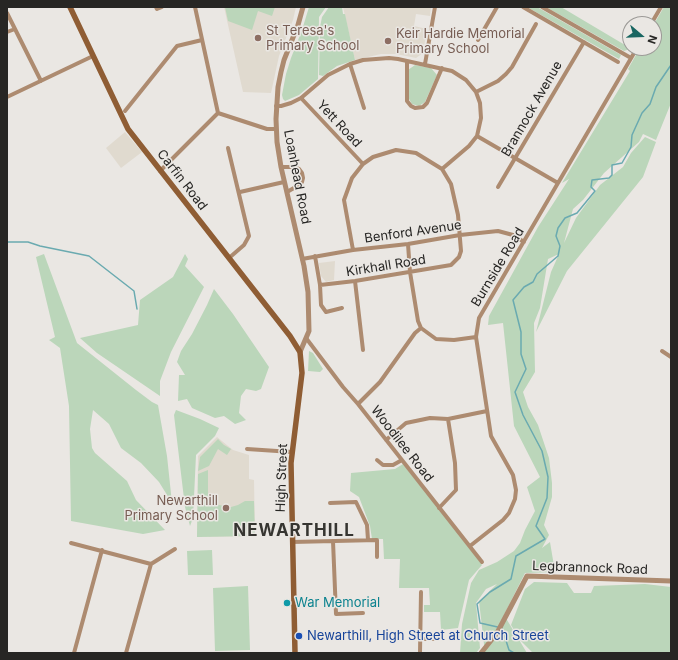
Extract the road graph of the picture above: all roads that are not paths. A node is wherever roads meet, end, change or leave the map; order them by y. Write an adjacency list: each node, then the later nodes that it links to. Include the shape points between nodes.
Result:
1 (70, 7): 19 (main road, Carfin Road)
2 (156, 7): 3 (street)
3 (162, 7)
4 (195, 7): 16 (street)
5 (303, 7): 30 (street, Loanhead Road, via 284,60)
6 (435, 7): 24 (street)
7 (497, 7): 17 (street)
8 (523, 7): 18 (street)
9 (542, 7): 20 (street)
10 (661, 7): 12 (street)
11 (7, 13): 14 (street)
12 (656, 16)
13 (536, 24): 27 (street, via 506,74)
14 (15, 29): 15 (street); 26 (street)
15 (7, 32)
16 (202, 40): 32 (street, via 177,46); 33 (street)
17 (478, 40)
18 (584, 42): 22 (street); 37 (street, Brannock Avenue)
19 (92, 56): 26 (street); 41 (main road, Carfin Road, via 128,129)
20 (631, 58): 43 (street, Burnside Road)
21 (406, 61): 23 (street, via 379,58); 24 (street); 25 (street, via 407,101 415,108 423,107 427,103)
22 (618, 62)
23 (350, 64): 29 (street, via 328,75); 31 (street)
24 (424, 64): 25 (street)
25 (442, 68): 27 (street, via 466,80)
26 (41, 81): 28 (street)
27 (476, 92): 35 (street, via 481,118)
28 (7, 97)
29 (301, 98): 30 (street); 38 (street, Yett Road)
30 (276, 106): 34 (street, Loanhead Road)
31 (364, 108)
32 (125, 111)
33 (218, 113): 34 (street); 41 (street)
34 (276, 129): 39 (street, Loanhead Road)
35 (477, 136): 37 (street); 40 (street)
36 (228, 148): 45 (street)
37 (515, 157): 43 (street); 44 (street, Brannock Avenue)
38 (363, 164): 40 (street, via 373,156 396,150 416,153); 50 (street, via 352,178 344,200)
39 (281, 167): 42 (street, Loanhead Road); 46 (street, via 293,167 302,173 302,182)
40 (442, 169): 47 (street, via 451,184)
41 (160, 171): 52 (main road, Carfin Road)
42 (284, 182): 45 (street); 46 (street, Loanhead Road)
43 (558, 183): 48 (street, Burnside Road)
44 (498, 188)
45 (240, 192): 52 (street, via 249,236 244,245)
46 (287, 192): 53 (street, Loanhead Road)
47 (460, 235): 48 (street, Benford Avenue, via 498,231 513,235); 49 (street, Benford Avenue); 54 (street, Kirkhall Road, via 461,251 451,265)
48 (524, 242): 59 (street, Burnside Road, via 479,318)
49 (408, 244): 50 (street, Benford Avenue); 54 (street)
50 (354, 250): 51 (street, Benford Avenue)
51 (315, 256): 53 (street, Benford Avenue); 56 (street)
52 (229, 258): 63 (main road, Carfin Road)
53 (302, 258): 60 (street, Loanhead Road, via 309,304 309,332)
54 (410, 272): 55 (street, Kirkhall Road); 58 (street)
55 (355, 281): 56 (street, Kirkhall Road); 61 (street)
56 (320, 285): 57 (street, via 321,304 326,312)
57 (342, 308)
58 (421, 328): 59 (street, via 436,339); 65 (street, via 380,382)
59 (476, 337): 66 (street, Burnside Road)
60 (306, 338): 63 (street, Loanhead Road); 65 (street, Woodilee Road)
61 (363, 350)
62 (662, 350): 64 (street)
63 (300, 352): 70 (main road, High Street, via 302,373)
64 (671, 357)
65 (358, 404): 68 (street, Woodilee Road)
66 (487, 411): 67 (street); 79 (street, Burnside Road, via 491,436 513,475 516,490 509,513)
67 (448, 419): 68 (street, via 430,418 406,423); 74 (street, via 455,462 456,490)
68 (386, 440): 72 (street, Woodilee Road)
69 (247, 449): 70 (street)
70 (292, 452): 77 (main road, High Street)
71 (377, 460): 72 (street, via 383,466 393,465)
72 (402, 460): 74 (street, Woodilee Road)
73 (330, 503): 75 (street, via 356,502 367,525)
74 (439, 508): 79 (street, Woodilee Road)
75 (368, 540): 76 (street); 82 (street, via 377,540)
76 (333, 541): 77 (street); 87 (street, via 336,614)
77 (292, 542): 92 (main road, High Street)
78 (71, 543): 81 (street)
79 (470, 546): 83 (street, Woodilee Road)
80 (175, 549): 84 (street)
81 (102, 550): 84 (street); 90 (street)
82 (378, 557)
83 (482, 562)
84 (151, 564): 91 (street)
85 (671, 581): 94 (street, Legbrannock Road, via 527,576 497,633)
86 (421, 592): 88 (street)
87 (363, 613)
88 (420, 639): 89 (street); 93 (street)
89 (437, 639)
90 (74, 653)
91 (126, 653)
92 (295, 653)
93 (420, 653)
94 (481, 653)

